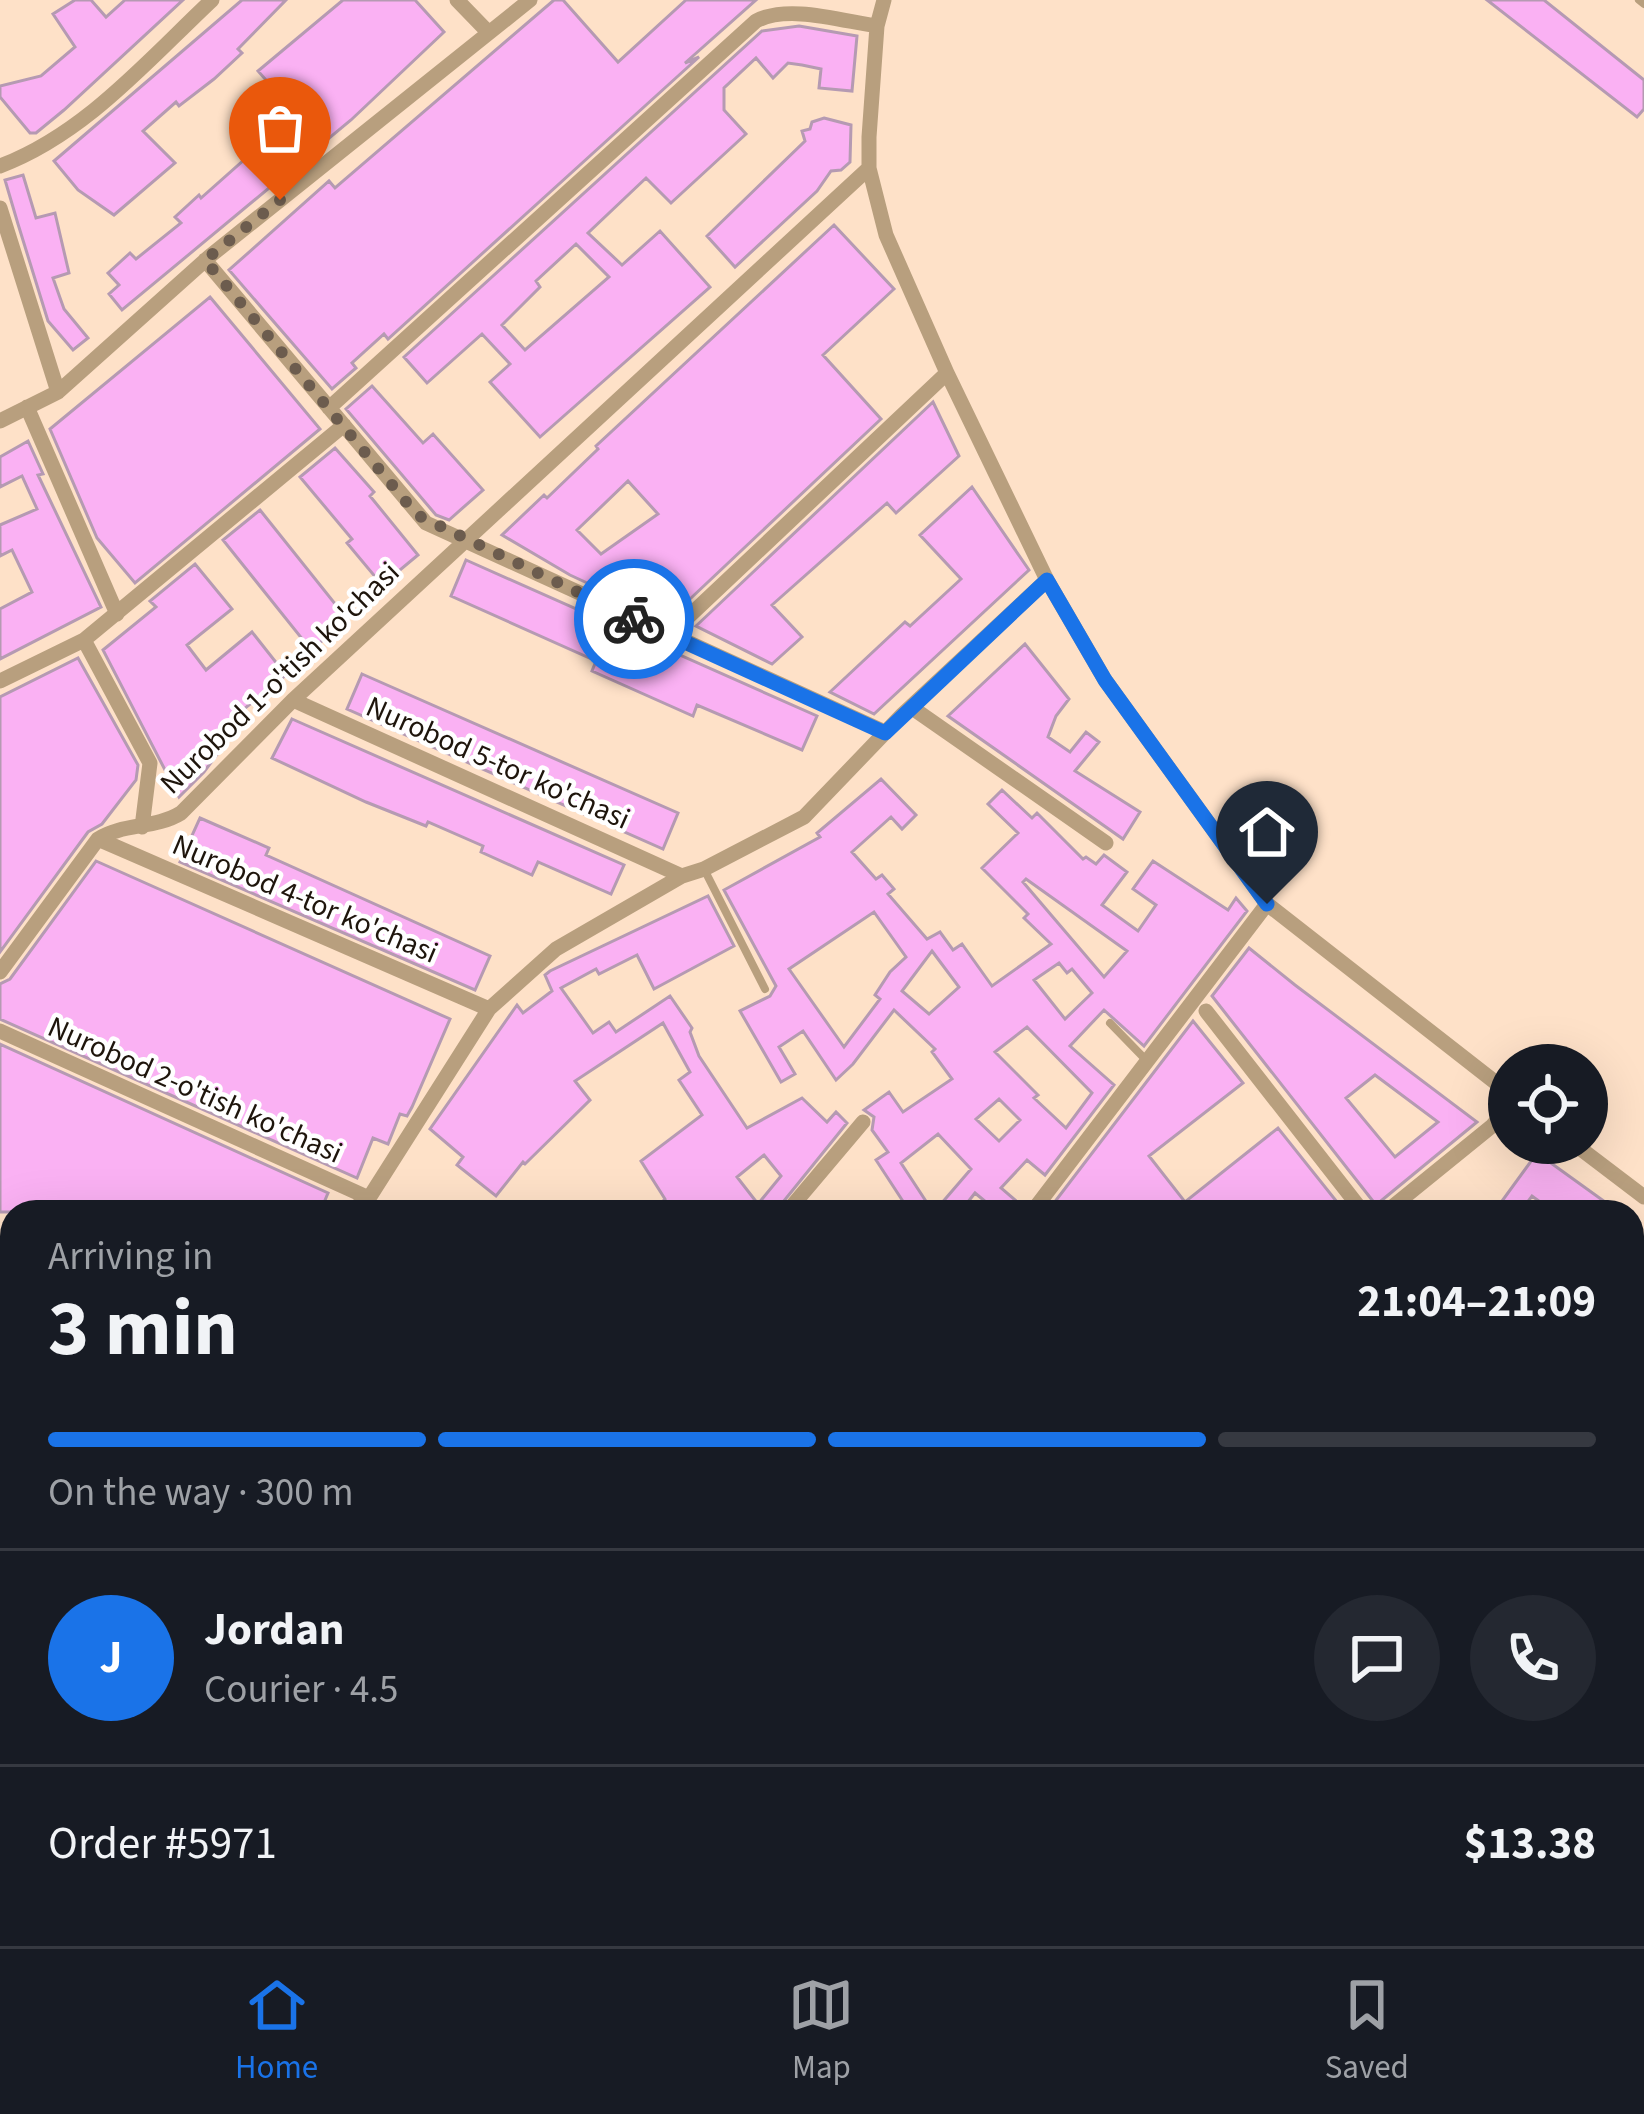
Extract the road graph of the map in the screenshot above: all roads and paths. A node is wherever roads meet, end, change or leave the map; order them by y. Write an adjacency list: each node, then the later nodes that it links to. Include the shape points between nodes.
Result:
1 (212, 0): 7 (street, via 80,123)
2 (458, 0): 6 (street)
3 (530, 0): 6 (street)
4 (884, 0): 5 (street)
5 (878, 26): 8 (street); 14 (street, via 784,14 756,21)
6 (488, 32): 10 (street)
7 (0, 166)
8 (869, 168): 11 (street, via 886,235); 17 (street, Nurobod 1-o'tish ko'chasi)
9 (0, 208): 12 (street)
10 (205, 260): 12 (street); 14 (street)
11 (947, 373): 18 (street); 20 (street)
12 (58, 392): 13 (street)
13 (27, 407): 15 (street); 19 (street)
14 (329, 408): 16 (street)
15 (0, 421)
16 (344, 425): 17 (street, via 417,515); 19 (street)
17 (465, 542): 20 (street); 23 (street, Nurobod 1-o'tish ko'chasi)
18 (1047, 580): 24 (street); 31 (street, via 1105,680)
19 (117, 614): 21 (street)
20 (669, 635): 25 (street)
21 (84, 640): 22 (street); 26 (street, via 150,763)
22 (0, 681)
23 (293, 700): 26 (street, Nurobod 1-o'tish ko'chasi, via 181,813); 30 (street, Nurobod 5-tor ko'chasi)
24 (911, 707): 25 (street); 28 (street)
25 (885, 733): 29 (street, via 804,817)
26 (142, 827): 27 (street, Nurobod 1-o'tish ko'chasi)
27 (98, 839): 32 (street); 34 (street, Nurobod 4-tor ko'chasi)
28 (1106, 843)
29 (704, 869): 30 (street); 33 (lane)
30 (682, 875): 34 (street, via 556,949)
31 (1267, 904): 38 (street); 39 (street)
32 (0, 972)
33 (765, 989)
34 (489, 1009): 43 (street)
35 (1206, 1012): 48 (street)
36 (1110, 1023): 38 (lane)
37 (0, 1031): 43 (street, Nurobod 2-o'tish ko'chasi)
38 (1147, 1061): 47 (street)
39 (1488, 1077)
40 (863, 1122): 46 (street)
41 (1488, 1129): 49 (street)
42 (1601, 1164): 44 (street)
43 (369, 1198): 45 (street)
44 (1644, 1198)
45 (366, 1200)
46 (797, 1200)
47 (1041, 1200)
48 (1354, 1200)
49 (1401, 1200)

